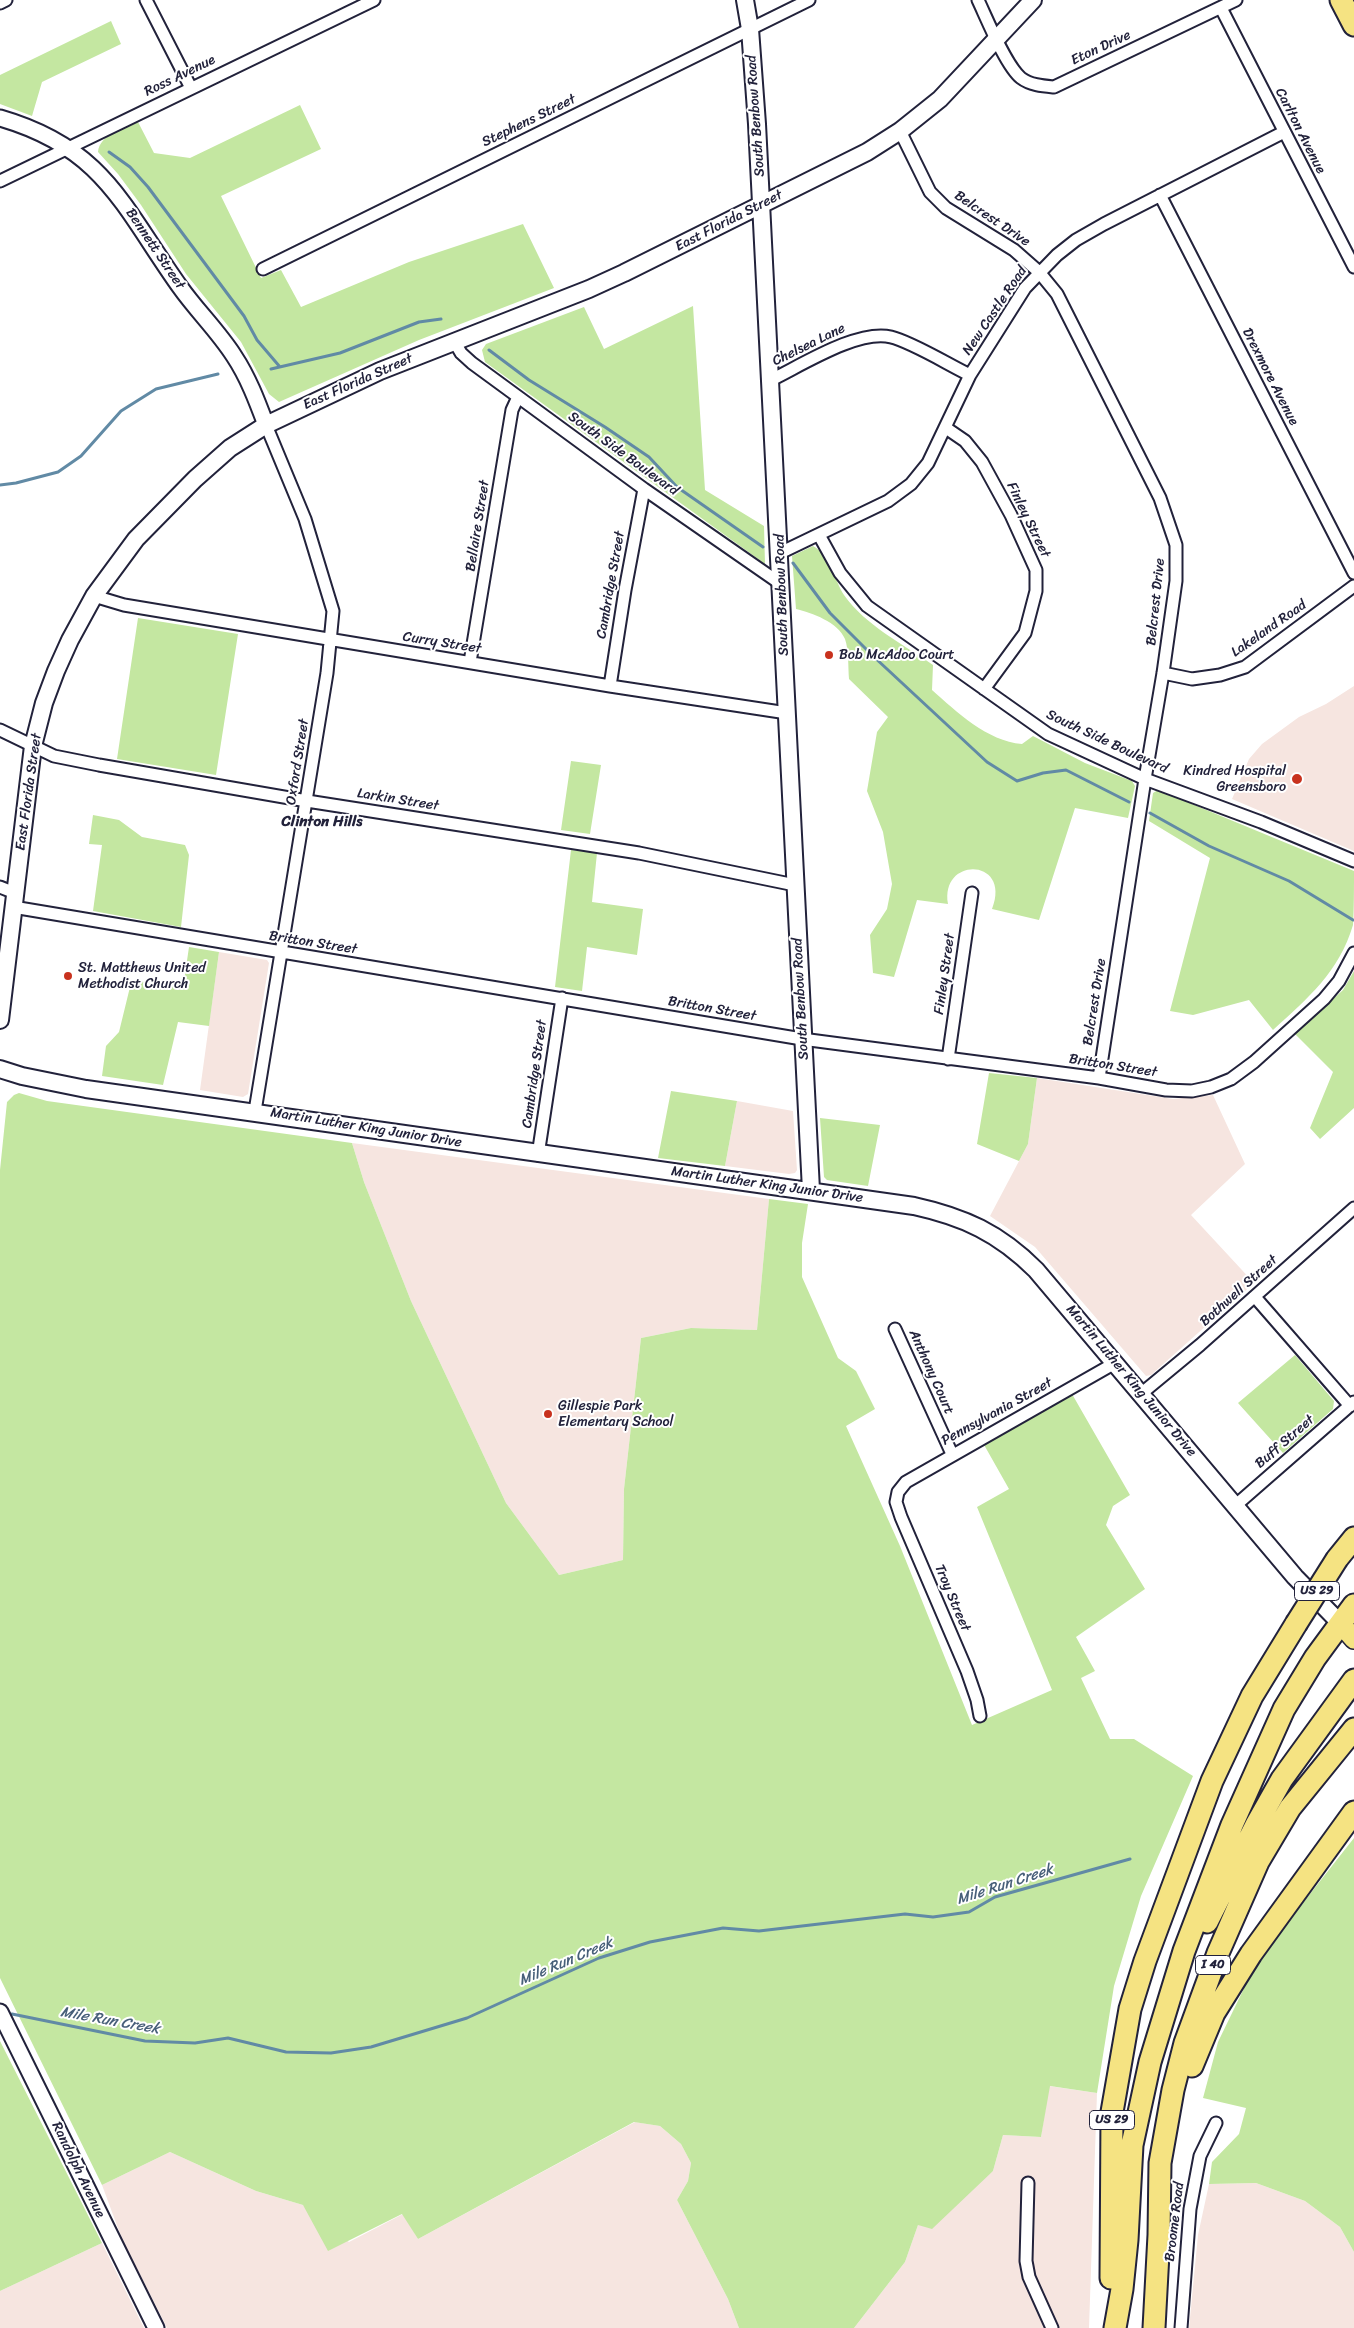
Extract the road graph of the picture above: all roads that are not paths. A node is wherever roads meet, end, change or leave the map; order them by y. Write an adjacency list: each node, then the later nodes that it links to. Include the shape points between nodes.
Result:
1 (6, 0): 10 (street)
2 (146, 0): 15 (street)
3 (374, 0): 15 (street, Ross Avenue)
4 (745, 0): 13 (main road, South Benbow Road)
5 (809, 0): 13 (street, Stephens Street)
6 (978, 0): 14 (street, Eton Drive)
7 (1033, 0): 14 (main road, East Florida Street)
8 (1236, 0): 11 (street, Eton Drive)
9 (1340, 0): 12 (highway)
10 (0, 3)
11 (1221, 8): 14 (street, Eton Drive, via 1054,87 1037,85 1021,78 1010,65); 18 (street, Carlton Avenue)
12 (1354, 25)
13 (750, 29): 22 (main road, South Benbow Road); 24 (street, Stephens Street)
14 (996, 37): 17 (main road, East Florida Street, via 940,99)
15 (191, 88): 19 (street, Ross Avenue)
16 (0, 118): 19 (street, Bennett Street)
17 (900, 131): 22 (main road, East Florida Street, via 867,152); 25 (street, Belcrest Drive, via 930,192 946,208 1014,250)
18 (1284, 132): 21 (street, New Castle Road); 23 (street, Carlton Avenue)
19 (67, 147): 20 (street, Ross Avenue); 30 (street, Bennett Street, via 113,188 181,289 228,347 247,379)
20 (0, 181)
21 (1160, 196): 25 (street, New Castle Road, via 1076,240); 35 (street, Drexmore Avenue)
22 (762, 205): 26 (main road, East Florida Street, via 589,289); 28 (main road, South Benbow Road)
23 (1354, 267)
24 (263, 269)
25 (1039, 272): 27 (street, New Castle Road, via 1020,295); 41 (street, Belcrest Drive, via 1057,294 1160,498 1172,529 1176,545 1176,581)
26 (454, 341): 29 (street, South Side Boulevard, via 472,363); 30 (main road, East Florida Street, via 380,371)
27 (970, 375): 28 (street, Chelsea Lane, via 900,340 877,335 855,339); 31 (street, New Castle Road)
28 (772, 380): 34 (main road, South Benbow Road)
29 (518, 397): 32 (street, South Side Boulevard); 40 (street, Bellaire Street, via 512,410)
30 (266, 425): 38 (main road, East Florida Street, via 212,462 153,520); 39 (street, Oxford Street, via 305,519 326,586 333,611)
31 (946, 428): 33 (street, New Castle Road, via 928,463 911,484 888,502); 43 (street, Finley Street, via 965,441 982,462 1036,570 1036,591 1025,633)
32 (644, 489): 36 (street, South Side Boulevard); 42 (street, Cambridge Street)
33 (819, 535): 34 (street, New Castle Road); 43 (street, South Side Boulevard, via 840,573 867,606)
34 (780, 553): 36 (main road, South Benbow Road)
35 (1354, 573)
36 (781, 584): 44 (main road, South Benbow Road)
37 (1354, 586): 41 (street, Lakeland Road, via 1245,667 1192,679)
38 (94, 596): 39 (street, Curry Street, via 124,605); 46 (main road, East Florida Street, via 56,671)
39 (332, 640): 40 (street, Curry Street); 48 (street, Oxford Street)
40 (470, 662): 42 (street, Curry Street)
41 (1163, 673): 47 (street, Belcrest Drive)
42 (610, 686): 44 (street, Curry Street)
43 (984, 689): 47 (street, South Side Boulevard, via 1048,734)
44 (787, 713): 50 (main road, South Benbow Road)
45 (0, 730): 46 (street, Larkin Street)
46 (33, 746): 48 (street, Larkin Street, via 54,756); 52 (main road, East Florida Street)
47 (1145, 779): 49 (street, South Side Boulevard); 60 (street, Belcrest Drive)
48 (307, 801): 50 (street, Larkin Street, via 639,853); 53 (street, Oxford Street)
49 (1354, 861)
50 (795, 885): 57 (main road, South Benbow Road)
51 (972, 893): 58 (street, Finley Street)
52 (9, 896): 53 (street, Britton Street); 56 (main road, East Florida Street)
53 (281, 953): 55 (street, Britton Street); 61 (street, Oxford Street)
54 (1354, 953): 60 (street, Britton Street, via 1339,981 1324,999 1231,1079 1211,1088 1192,1091 1166,1090)
55 (562, 998): 57 (street, Britton Street); 62 (street, Cambridge Street)
56 (0, 1020)
57 (802, 1039): 58 (street, Britton Street); 63 (main road, South Benbow Road)
58 (948, 1058): 60 (street, Britton Street)
59 (0, 1069): 61 (main road, Martin Luther King Junior Drive, via 86,1089)
60 (1099, 1078)
61 (255, 1111): 62 (main road, Martin Luther King Junior Drive)
62 (538, 1155): 63 (main road, Martin Luther King Junior Drive)
63 (812, 1190): 67 (main road, Martin Luther King Junior Drive, via 936,1211 974,1224 998,1237 1036,1270)
64 (1354, 1208): 65 (street, Bothwell Street)
65 (1255, 1297): 68 (street, Bothwell Street); 69 (street)
66 (895, 1329): 70 (street, Anthony Court)
67 (1115, 1363): 68 (main road, Martin Luther King Junior Drive); 70 (street, Pennsylvania Street)
68 (1142, 1393): 72 (main road, Martin Luther King Junior Drive)
69 (1352, 1404): 72 (street, Buff Street)
70 (952, 1454): 71 (street, Pennsylvania Street, via 906,1482)
71 (898, 1492): 78 (street, Troy Street, via 896,1502 901,1517 967,1672)
72 (1236, 1505): 75 (main road, Martin Luther King Junior Drive, via 1295,1577)
73 (1354, 1538): 88 (highway, US 29, bridge, via 1337,1559 1252,1696 1212,1781 1144,1961 1130,2009 1112,2112 1110,2186)
74 (1354, 1605): 75 (highway)
75 (1340, 1623): 76 (highway, Martin Luther King Junior Drive); 81 (highway, via 1289,1701 1266,1748 1207,1889)
76 (1354, 1639)
77 (1350, 1685): 81 (highway, I 40, via 1282,1779)
78 (980, 1716)
79 (1354, 1729): 85 (highway, I 40, via 1290,1808 1258,1862 1218,1953 1185,2043 1170,2107 1160,2163)
80 (1354, 1812): 85 (highway, via 1251,1954 1214,2013 1194,2058 1178,2118)
81 (1168, 2000): 88 (highway, I 40, via 1150,2062 1132,2145 1126,2250)
82 (0, 2012): 86 (street, Randolph Avenue)
83 (1216, 2123): 90 (street, Broome Road, via 1200,2156 1190,2208)
84 (1028, 2183): 87 (street, via 1026,2261 1029,2277)
85 (1159, 2235): 89 (highway, I 40)
86 (156, 2328)
87 (1052, 2328)
88 (1114, 2328)
89 (1154, 2328)
90 (1181, 2328)

